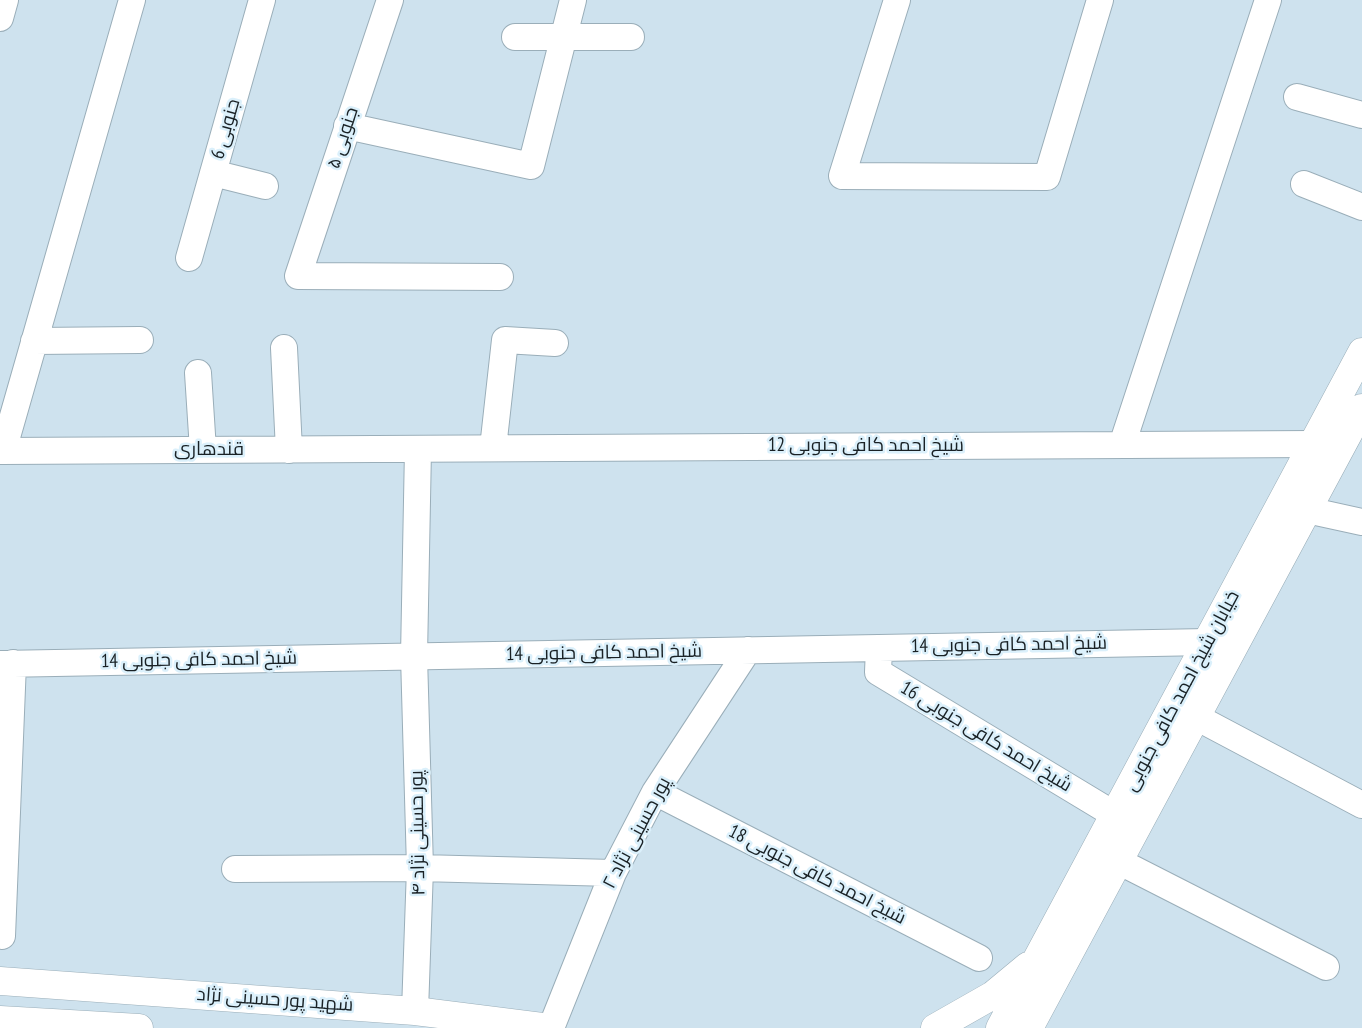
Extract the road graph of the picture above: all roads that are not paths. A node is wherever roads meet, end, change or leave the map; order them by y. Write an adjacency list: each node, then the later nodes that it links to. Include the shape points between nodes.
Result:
1 (5, 0): 9 (street)
2 (132, 0): 23 (street)
3 (262, 0): 16 (street, جنوبی 6)
4 (390, 0): 15 (street, جنوبی ۵)
5 (573, 0): 11 (street)
6 (897, 0): 7 (street, via 842,176 1047,177)
7 (1100, 0)
8 (1268, 0): 30 (street)
9 (0, 18)
10 (515, 37): 11 (street)
11 (564, 37): 12 (street); 15 (street, via 531,166)
12 (631, 37)
13 (1297, 97): 14 (street)
14 (1362, 115)
15 (347, 126): 21 (street, جنوبی ۵, via 298,276)
16 (213, 174): 18 (street); 20 (street, جنوبی 6)
17 (1304, 184): 19 (street)
18 (264, 186)
19 (1362, 207)
20 (189, 258)
21 (500, 277)
22 (140, 340): 23 (street)
23 (34, 341): 35 (street)
24 (555, 343): 31 (street, via 505,340)
25 (284, 348): 34 (street)
26 (1362, 352): 29 (street, خیابان شیخ احمد کافی جنوبی)
27 (198, 373): 33 (street)
28 (1362, 408): 36 (street, خیابان شیخ احمد کافی جنوبی)
29 (1314, 444): 30 (street, شیخ احمد کافی جنوبی 12); 38 (street, خیابان شیخ احمد کافی جنوبی)
30 (1122, 445): 31 (street, شیخ احمد کافی جنوبی 12)
31 (493, 448): 32 (street, شیخ احمد کافی جنوبی 12)
32 (418, 449): 34 (street, قندهاری); 41 (street, پور حسینی نژاد ۴)
33 (203, 450): 34 (street, قندهاری); 35 (street, قندهاری)
34 (289, 450)
35 (1, 451)
36 (1307, 510): 37 (street); 43 (street, خیابان شیخ احمد کافی جنوبی)
37 (1362, 522)
38 (1208, 642): 39 (street, شیخ احمد کافی جنوبی 14); 46 (street, خیابان شیخ احمد کافی جنوبی)
39 (879, 648): 40 (street, شیخ احمد کافی جنوبی 14); 46 (street, شیخ احمد کافی جنوبی 16, via 878,672)
40 (748, 650): 41 (street, شیخ احمد کافی جنوبی 14); 44 (street, پور حسینی نژاد ۲)
41 (414, 656): 42 (street, شیخ احمد کافی جنوبی 14); 48 (street, پور حسینی نژاد ۴)
42 (6, 664): 51 (street)
43 (1196, 717): 45 (street); 47 (street, خیابان شیخ احمد کافی جنوبی)
44 (655, 792): 50 (street, پور حسینی نژاد ۲); 52 (street, شیخ احمد کافی جنوبی 18)
45 (1362, 804)
46 (1115, 815): 53 (street, خیابان شیخ احمد کافی جنوبی)
47 (1118, 861): 54 (street); 62 (street, خیابان شیخ احمد کافی جنوبی)
48 (420, 868): 49 (street); 50 (street); 56 (street, پور حسینی نژاد ۴)
49 (235, 869)
50 (613, 874): 59 (street, پور حسینی نژاد ۲)
51 (2, 936)
52 (979, 958)
53 (1037, 958): 60 (street, via 993,995); 61 (street, خیابان شیخ احمد کافی جنوبی)
54 (1326, 967)
55 (0, 981): 56 (street, شهید پور حسینی نژاد)
56 (415, 1010): 59 (street, شهید پور حسینی نژاد)
57 (0, 1020): 58 (street)
58 (139, 1028)
59 (550, 1028)
60 (935, 1028)
61 (1000, 1028)
62 (1029, 1028)

